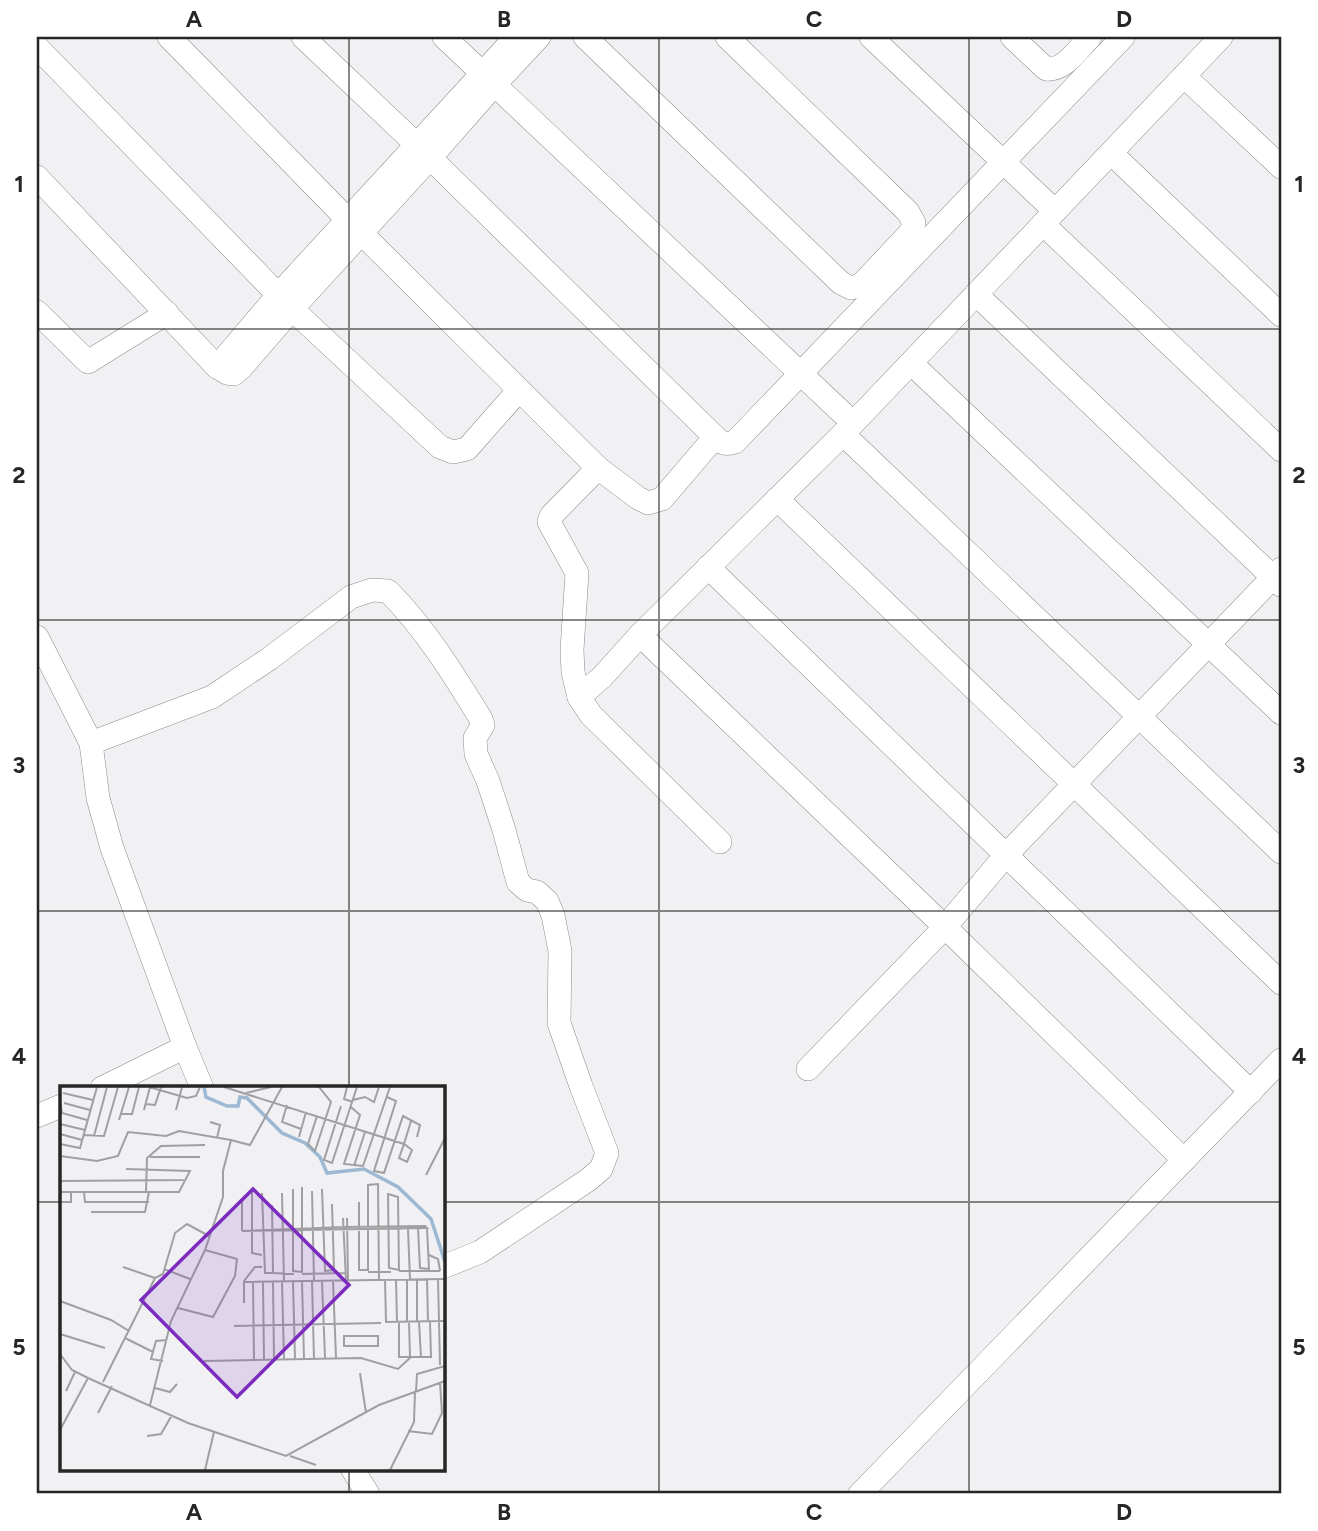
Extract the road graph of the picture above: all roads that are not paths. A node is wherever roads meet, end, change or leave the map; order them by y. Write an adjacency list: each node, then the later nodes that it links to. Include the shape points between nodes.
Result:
1 (169, 37): 22 (street)
2 (303, 37): 16 (street)
3 (444, 37): 15 (street)
4 (516, 37): 15 (street)
5 (539, 37): 15 (street)
6 (585, 37): 7 (street, via 841,283 851,288 861,285 912,232 914,223 908,212)
7 (727, 37)
8 (871, 37): 18 (street)
9 (1012, 37): 10 (street, via 1046,69 1053,69)
10 (1090, 37)
11 (1124, 37): 18 (street)
12 (1221, 37): 14 (street)
13 (37, 47): 24 (street)
14 (1184, 76): 17 (street); 19 (street)
15 (488, 79): 16 (street); 29 (street)
16 (424, 151): 22 (street); 32 (street)
17 (1111, 153): 21 (street); 27 (street)
18 (1003, 162): 21 (street); 29 (street)
19 (1281, 167)
20 (37, 177): 26 (street)
21 (1049, 218): 23 (street); 33 (street)
22 (354, 226): 24 (street); 30 (street)
23 (976, 294): 28 (street); 37 (street)
24 (286, 301): 26 (street, via 234,374 217,366); 30 (street, via 440,447 453,452 467,449)
25 (37, 312): 26 (street, via 88,362)
26 (167, 313)
27 (1281, 314)
28 (911, 363): 31 (street); 40 (street)
29 (800, 373): 31 (street); 32 (street, via 735,442 726,444)
30 (519, 390): 34 (street)
31 (848, 429): 35 (street); 43 (street)
32 (715, 438): 34 (street, via 662,499 648,503)
33 (1281, 450)
34 (598, 468): 41 (street, via 549,522 577,573 572,650)
35 (776, 499): 36 (street); 45 (street)
36 (709, 567): 38 (street); 48 (street)
37 (1279, 577): 40 (street)
38 (640, 635): 41 (street); 49 (street)
39 (37, 637): 44 (street)
40 (1209, 644): 42 (street); 43 (street)
41 (579, 697): 46 (street, via 590,715)
42 (1281, 713)
43 (1139, 716): 45 (street); 47 (street)
44 (91, 743): 51 (street, via 98,798 112,848); 60 (street, via 212,697 351,597 372,590 388,591 401,604 451,671 483,725 475,738 476,754 518,882 547,901 553,915 560,951 559,1023 607,1153 601,1170 588,1180 480,1252)
45 (1074, 785): 48 (street); 50 (street)
46 (720, 842)
47 (1281, 852)
48 (1006, 855): 49 (street); 56 (street)
49 (945, 927): 53 (street); 59 (street)
50 (1281, 983)
51 (185, 1048): 54 (street); 55 (street)
52 (1281, 1060): 56 (street)
53 (808, 1069)
54 (106, 1086)
55 (201, 1086)
56 (1251, 1092): 59 (street)
57 (60, 1106): 58 (street)
58 (37, 1116)
59 (1184, 1160): 63 (street)
60 (444, 1267)
61 (354, 1472): 62 (street)
62 (368, 1494)
63 (860, 1494)

